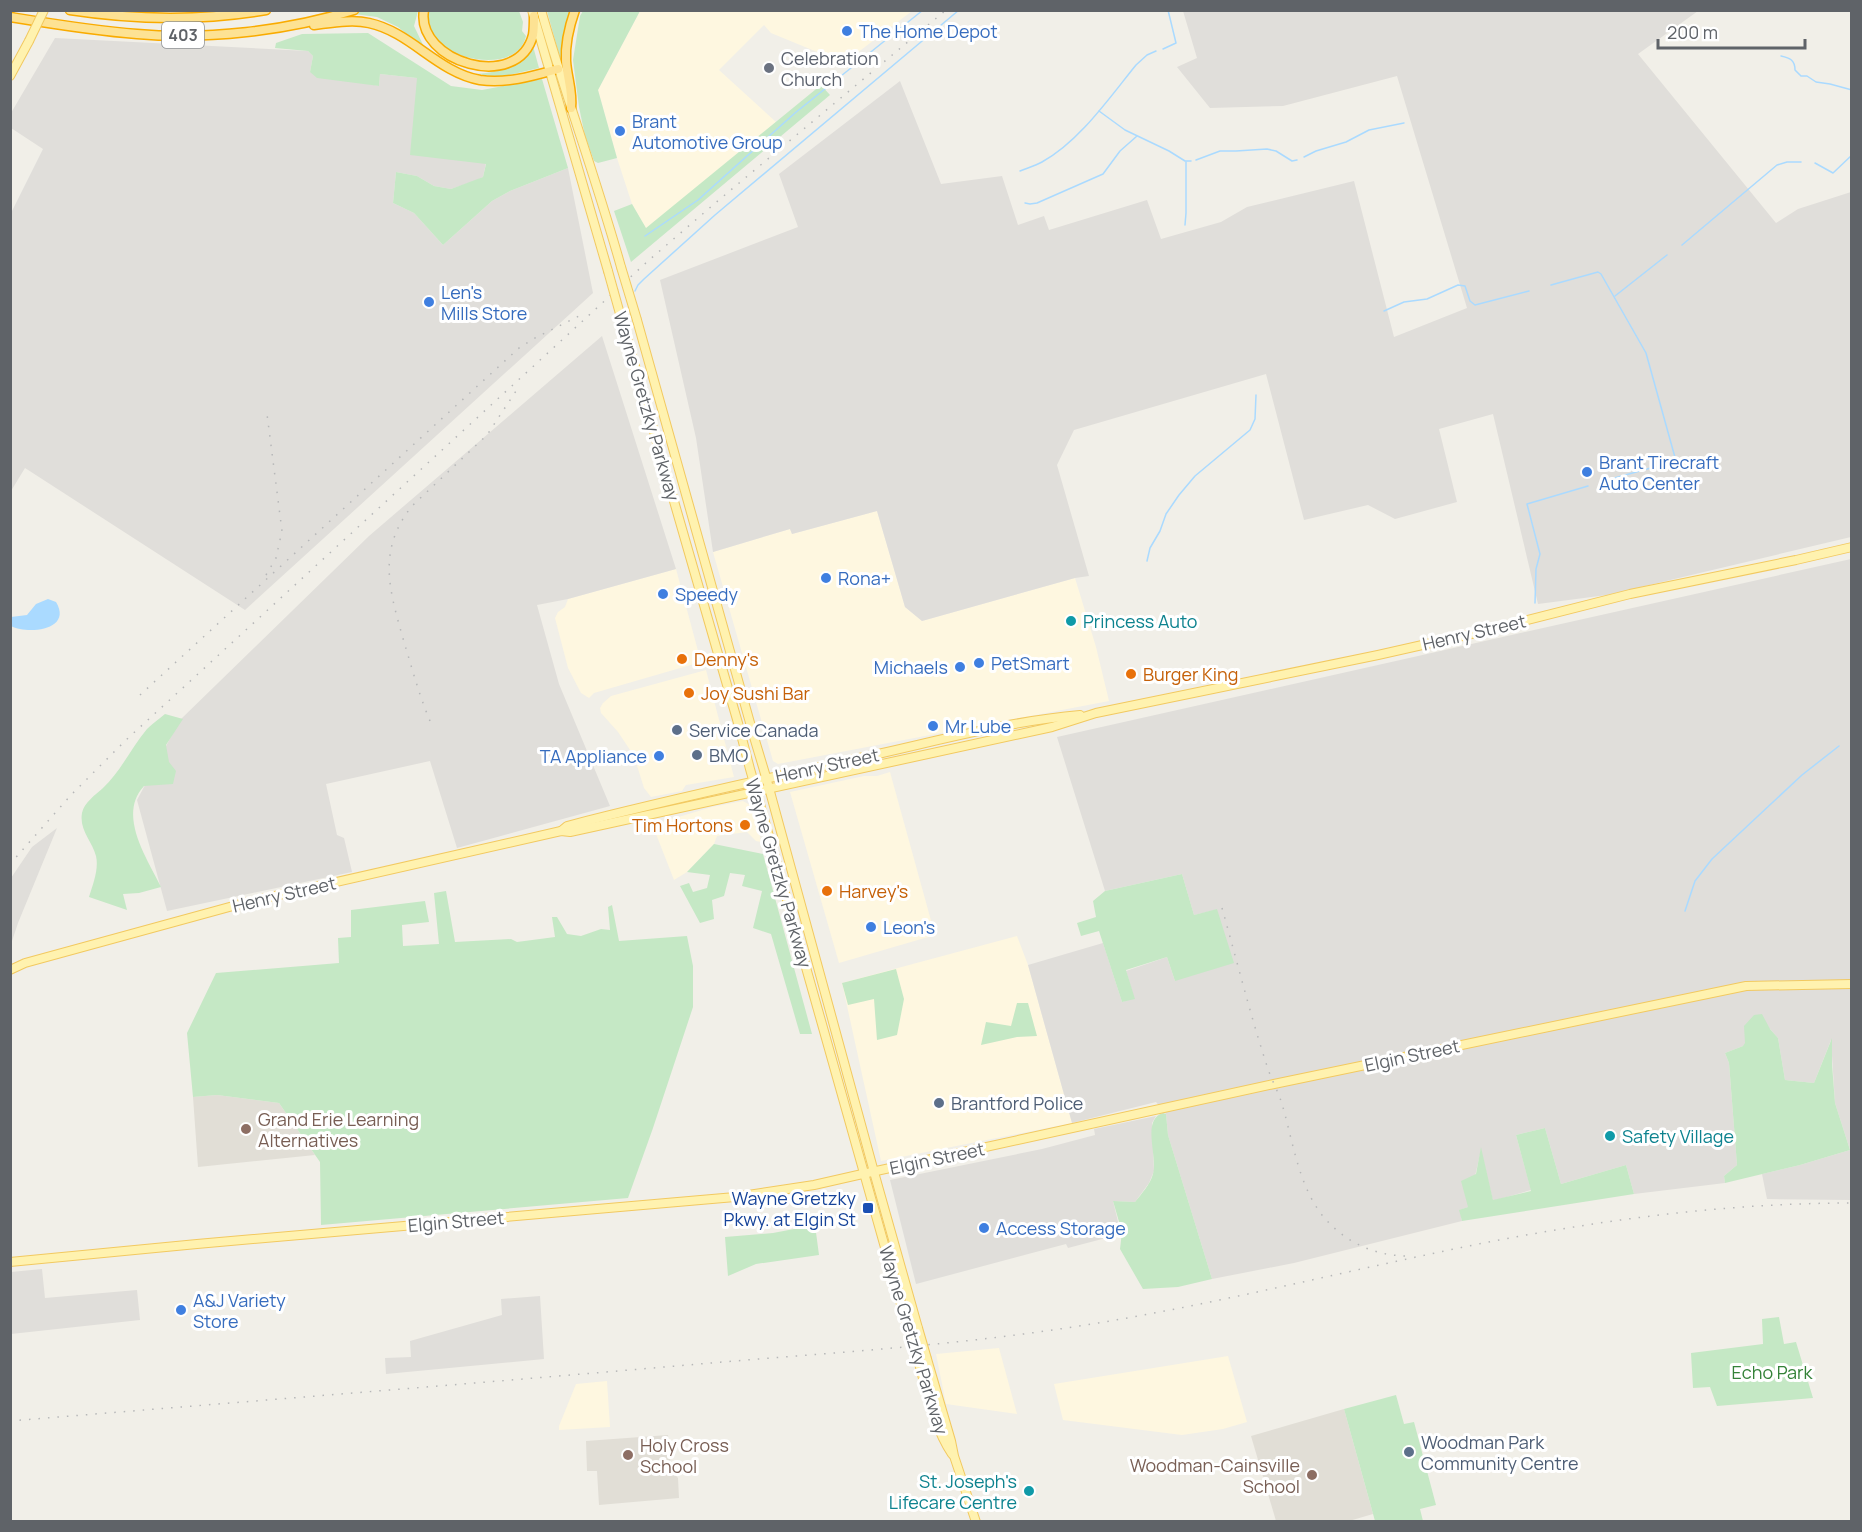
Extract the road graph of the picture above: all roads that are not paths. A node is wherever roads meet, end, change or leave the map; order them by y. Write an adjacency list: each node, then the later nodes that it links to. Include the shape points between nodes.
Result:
1 (44, 10): 11 (main road, bridge)
2 (70, 10): 3 (highway, 403, via 187,19)
3 (266, 10)
4 (354, 10): 9 (highway, 403)
5 (424, 10): 7 (highway, via 426,31 436,45 462,61 485,67 508,64 520,56 530,43)
6 (575, 10): 12 (highway, via 566,51)
7 (536, 12): 10 (main road, Wayne Gretzky Parkway)
8 (10, 17): 9 (highway, 403, via 139,34 208,35)
9 (288, 25): 10 (highway, via 370,23 398,34 455,72 482,80 505,81)
10 (554, 70): 12 (main road, Wayne Gretzky Parkway); 16 (main road, Wayne Gretzky Parkway, bridge)
11 (10, 76)
12 (571, 108): 15 (main road, Wayne Gretzky Parkway, bridge, via 611,232)
13 (1851, 547): 14 (main road, Henry Street, via 1630,594 1378,655)
14 (1096, 713): 15 (main road, Henry Street, via 1050,717 955,735); 17 (main road, Henry Street, via 1052,727)
15 (766, 777): 16 (main road, Henry Street); 17 (main road, Wayne Gretzky Parkway)
16 (753, 780): 18 (main road, Wayne Gretzky Parkway); 19 (main road, Henry Street, via 567,826)
17 (770, 789): 18 (main road, Henry Street); 22 (main road, Wayne Gretzky Parkway)
18 (756, 792): 19 (main road, Henry Street); 23 (main road, Wayne Gretzky Parkway)
19 (561, 831): 20 (main road, Henry Street, via 244,903)
20 (10, 970)
21 (1851, 984): 22 (main road, Elgin Street, via 1746,986)
22 (874, 1172): 23 (main road, Elgin Street); 25 (main road, Wayne Gretzky Parkway, bridge)
23 (865, 1174): 24 (main road, Elgin Street, via 735,1197); 25 (main road, Wayne Gretzky Parkway, bridge, via 908,1329 942,1435)
24 (10, 1262)
25 (954, 1456): 26 (main road, Wayne Gretzky Parkway)
26 (976, 1521)

